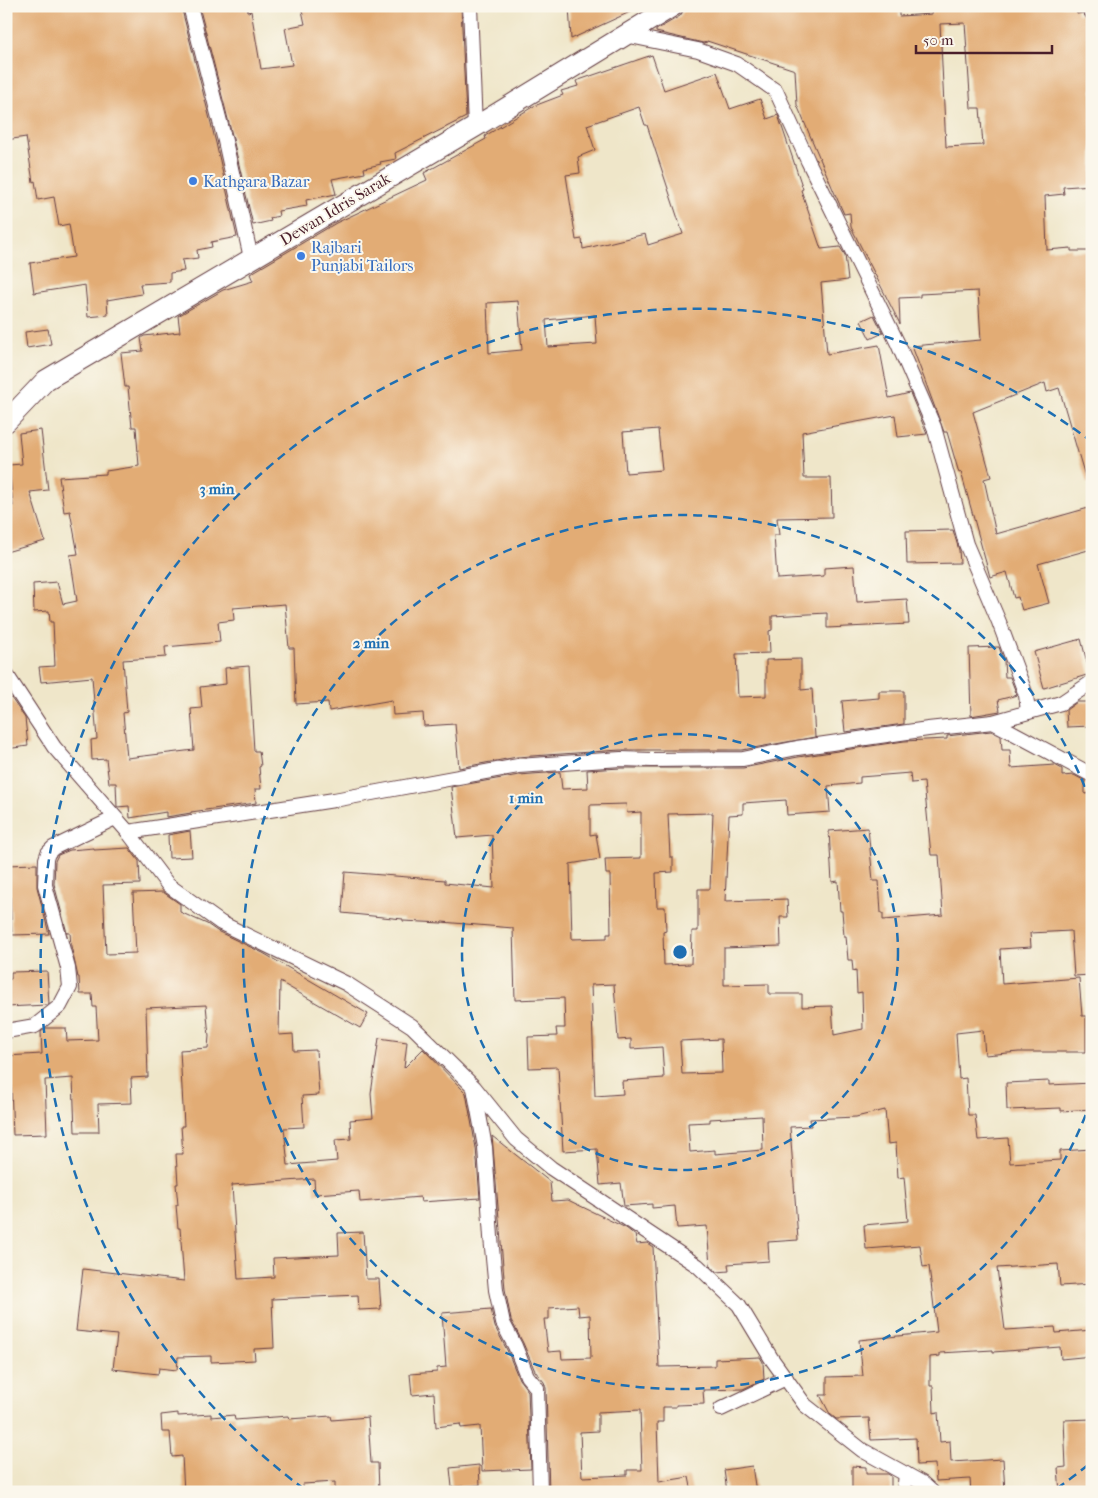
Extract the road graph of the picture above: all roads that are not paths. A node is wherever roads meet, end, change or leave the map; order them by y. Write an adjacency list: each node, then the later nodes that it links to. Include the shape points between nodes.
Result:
1 (190, 6): 8 (street)
2 (470, 6): 7 (street)
3 (673, 6): 6 (main road, Dewan Idris Sarak)
4 (1090, 6): 5 (street)
5 (1092, 12)
6 (625, 35): 7 (main road, Dewan Idris Sarak); 12 (street, via 698,50 738,64 776,91 898,344 934,427 966,544 1026,695)
7 (475, 126): 8 (main road, Dewan Idris Sarak)
8 (252, 258): 9 (main road, Dewan Idris Sarak, via 46,380)
9 (6, 422)
10 (6, 674): 15 (street, via 54,747)
11 (1092, 682): 12 (street, via 1061,703)
12 (1028, 712): 13 (street)
13 (993, 722): 14 (street); 16 (street, via 797,748 743,759 621,759 518,766 334,800)
14 (1092, 775)
15 (115, 818): 16 (street); 17 (street, via 52,848 48,853 45,885 70,986 60,1006 35,1026)
16 (128, 832): 18 (street, via 168,884 221,923 347,984 412,1026)
17 (6, 1031)
18 (474, 1087): 19 (street, via 516,1139 544,1162 698,1266 738,1305); 22 (street, via 484,1147 496,1290 503,1322 527,1376 537,1388)
19 (786, 1378): 20 (street); 21 (street, via 805,1405 862,1450)
20 (721, 1410)
21 (906, 1474): 23 (street); 24 (street)
22 (540, 1492)
23 (904, 1492)
24 (932, 1492)

